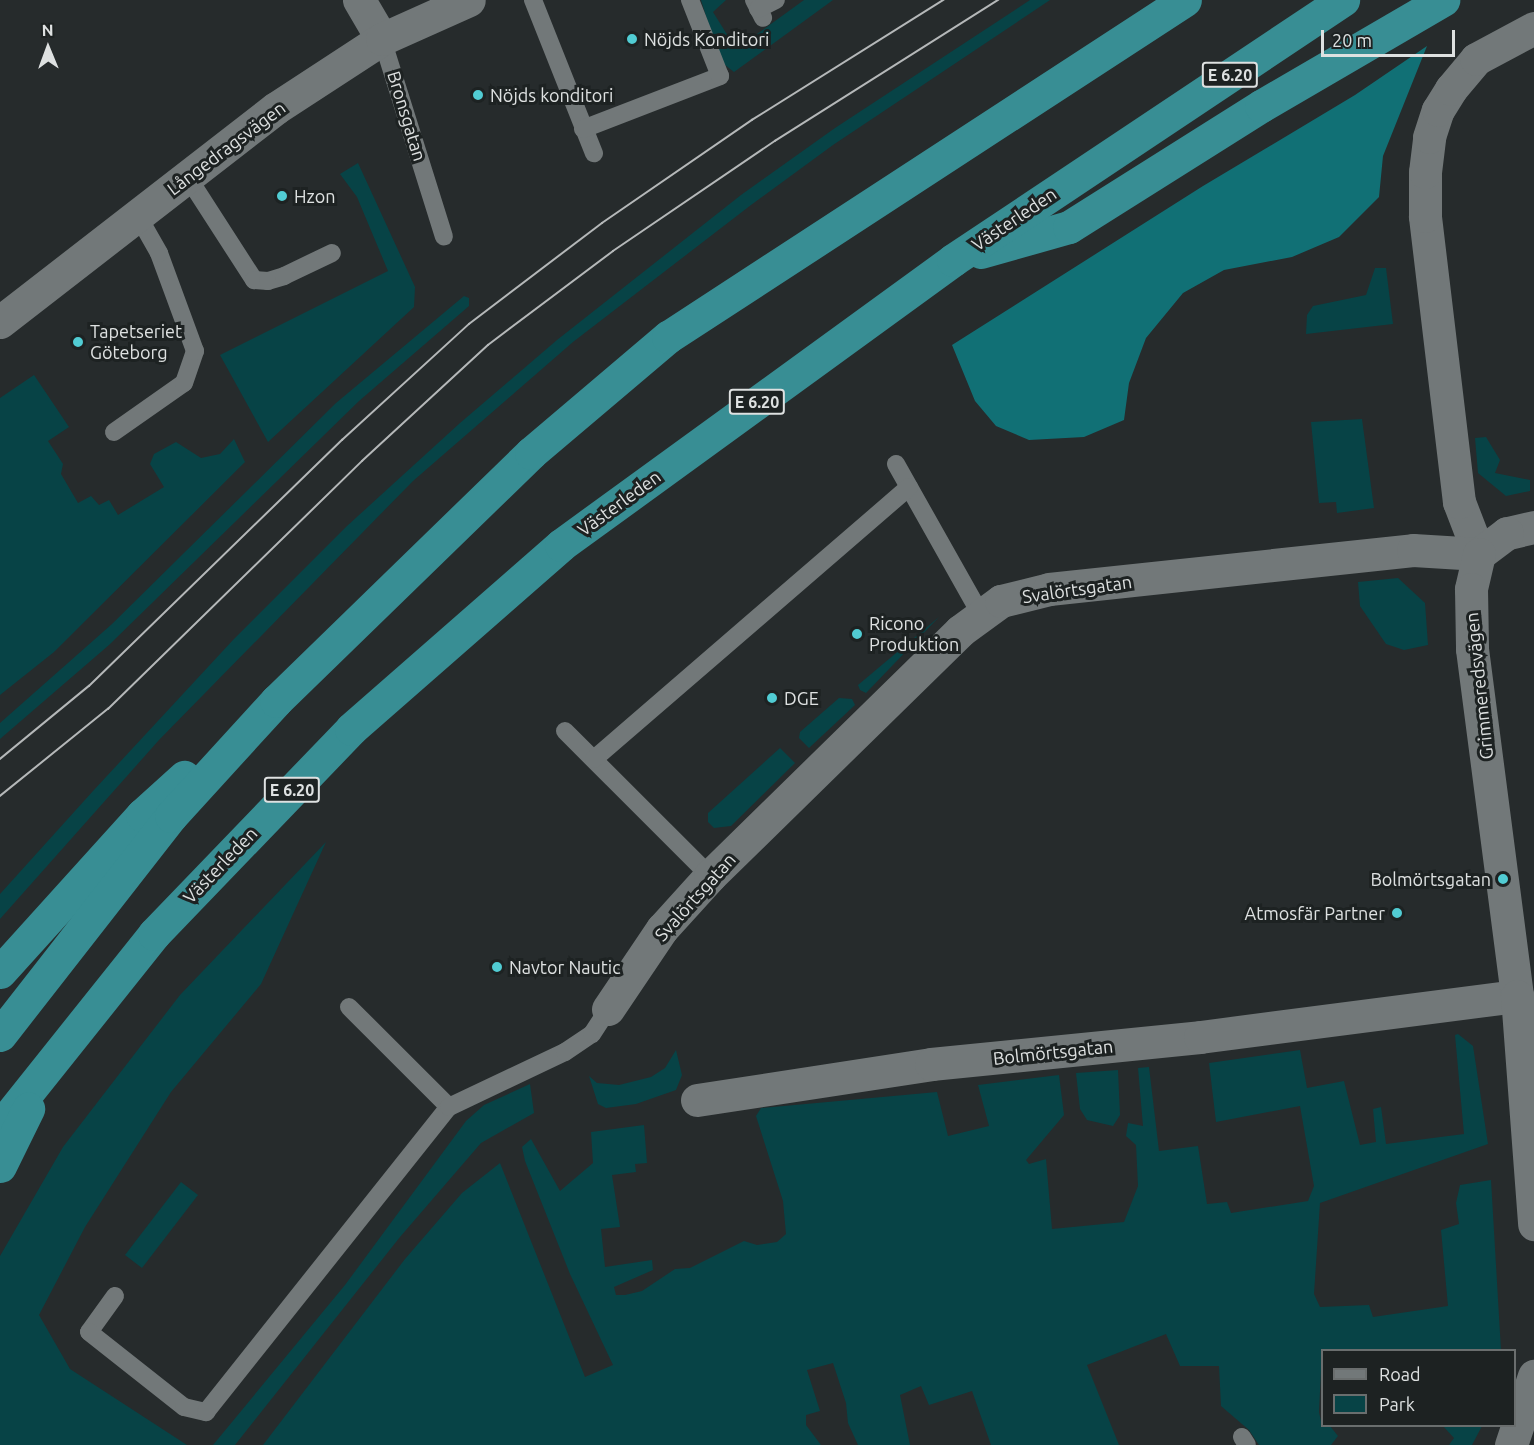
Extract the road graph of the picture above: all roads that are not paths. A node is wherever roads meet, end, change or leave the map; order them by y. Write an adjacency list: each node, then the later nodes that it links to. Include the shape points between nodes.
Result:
1 (359, 0): 12 (street, Bronsgatan)
2 (469, 0): 12 (street, Långedragsvägen)
3 (533, 0): 14 (lane)
4 (690, 0): 14 (lane, via 720,76)
5 (776, 0): 10 (lane)
6 (1151, 0): 13 (highway)
7 (1185, 0): 13 (highway)
8 (1343, 0): 20 (highway, Västerleden / E 6.20)
9 (1443, 0): 20 (highway, via 1261,106 1069,227)
10 (758, 9)
11 (1534, 28): 26 (street, via 1476,59 1438,110 1430,137 1425,183 1425,216 1459,502)
12 (382, 39): 16 (street, Långedragsvägen, via 276,108); 18 (lane, Bronsgatan)
13 (1114, 45): 28 (highway, via 668,337 531,453)
14 (583, 129): 15 (lane)
15 (594, 153)
16 (187, 176): 17 (street, Långedragsvägen); 19 (lane, via 254,280 284,276)
17 (138, 216): 21 (street, Långedragsvägen); 22 (lane, via 159,254 195,351 184,382)
18 (444, 237)
19 (332, 253)
20 (953, 260): 37 (highway, Västerleden / E 6.20, via 561,545 351,729 154,934)
21 (0, 322)
22 (114, 432)
23 (896, 464): 24 (lane)
24 (909, 487): 27 (lane); 30 (lane)
25 (1534, 526): 26 (street, via 1507,533)
26 (1479, 554): 27 (street, Svalörtsgatan, via 1413,550 1049,590 1001,601); 33 (street, Grimmeredsvägen, via 1471,589 1472,649)
27 (980, 613): 31 (street, Svalörtsgatan)
28 (276, 701): 32 (highway, via 154,802); 36 (highway, via 171,816)
29 (565, 731): 30 (lane)
30 (594, 759): 31 (lane)
31 (710, 876): 35 (street, Svalörtsgatan, via 662,929)
32 (0, 972)
33 (1517, 996): 38 (street, Bolmörtsgatan, via 1200,1037 932,1064); 42 (street, Grimmeredsvägen)
34 (349, 1006): 39 (lane)
35 (608, 1009): 39 (lane, via 592,1034 565,1052)
36 (0, 1035)
37 (51, 1061): 40 (highway, Västerleden / E 6.20); 41 (highway)
38 (697, 1100)
39 (449, 1107): 43 (lane, via 206,1412 184,1407 89,1332)
40 (0, 1127)
41 (0, 1166)
42 (1534, 1224)
43 (115, 1296)
44 (1534, 1376): 45 (street)
45 (1510, 1445)

